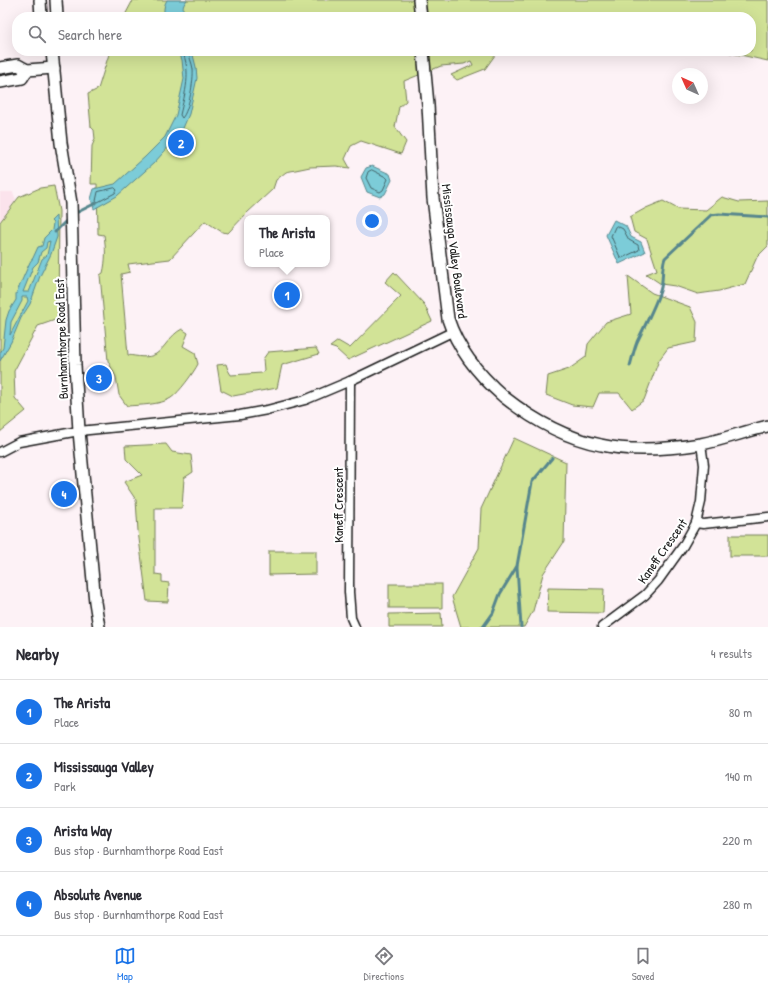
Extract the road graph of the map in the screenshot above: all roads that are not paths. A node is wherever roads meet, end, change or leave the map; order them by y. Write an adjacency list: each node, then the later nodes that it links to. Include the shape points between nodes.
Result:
1 (40, 0): 4 (street)
2 (56, 0): 5 (street)
3 (419, 0): 6 (street)
4 (41, 12)
5 (57, 12)
6 (420, 12)
7 (53, 56): 10 (street, Burnhamthorpe Road East)
8 (423, 56): 13 (street, Mississauga Valley Boulevard, via 433,198 441,275)
9 (0, 68): 11 (street, via 18,65)
10 (54, 68): 11 (street); 16 (street, Burnhamthorpe Road East, via 61,143 71,204)
11 (27, 70): 12 (street, via 22,78)
12 (0, 82)
13 (452, 332): 14 (street); 17 (street, Mississauga Valley Boulevard, via 470,361 492,387 517,407 561,432 601,445 633,448)
14 (350, 381): 16 (street, via 305,400 240,415); 22 (street, Kaneff Crescent, via 349,592)
15 (768, 426): 17 (street, Mississauga Valley Boulevard)
16 (79, 431): 18 (street, via 19,442); 21 (street, Burnhamthorpe Road East)
17 (701, 444): 20 (street, Kaneff Crescent, via 704,465 701,502)
18 (0, 452)
19 (768, 517): 20 (street)
20 (696, 523): 23 (street, Kaneff Crescent, via 658,581 645,595)
21 (99, 627)
22 (355, 627)
23 (602, 627)

